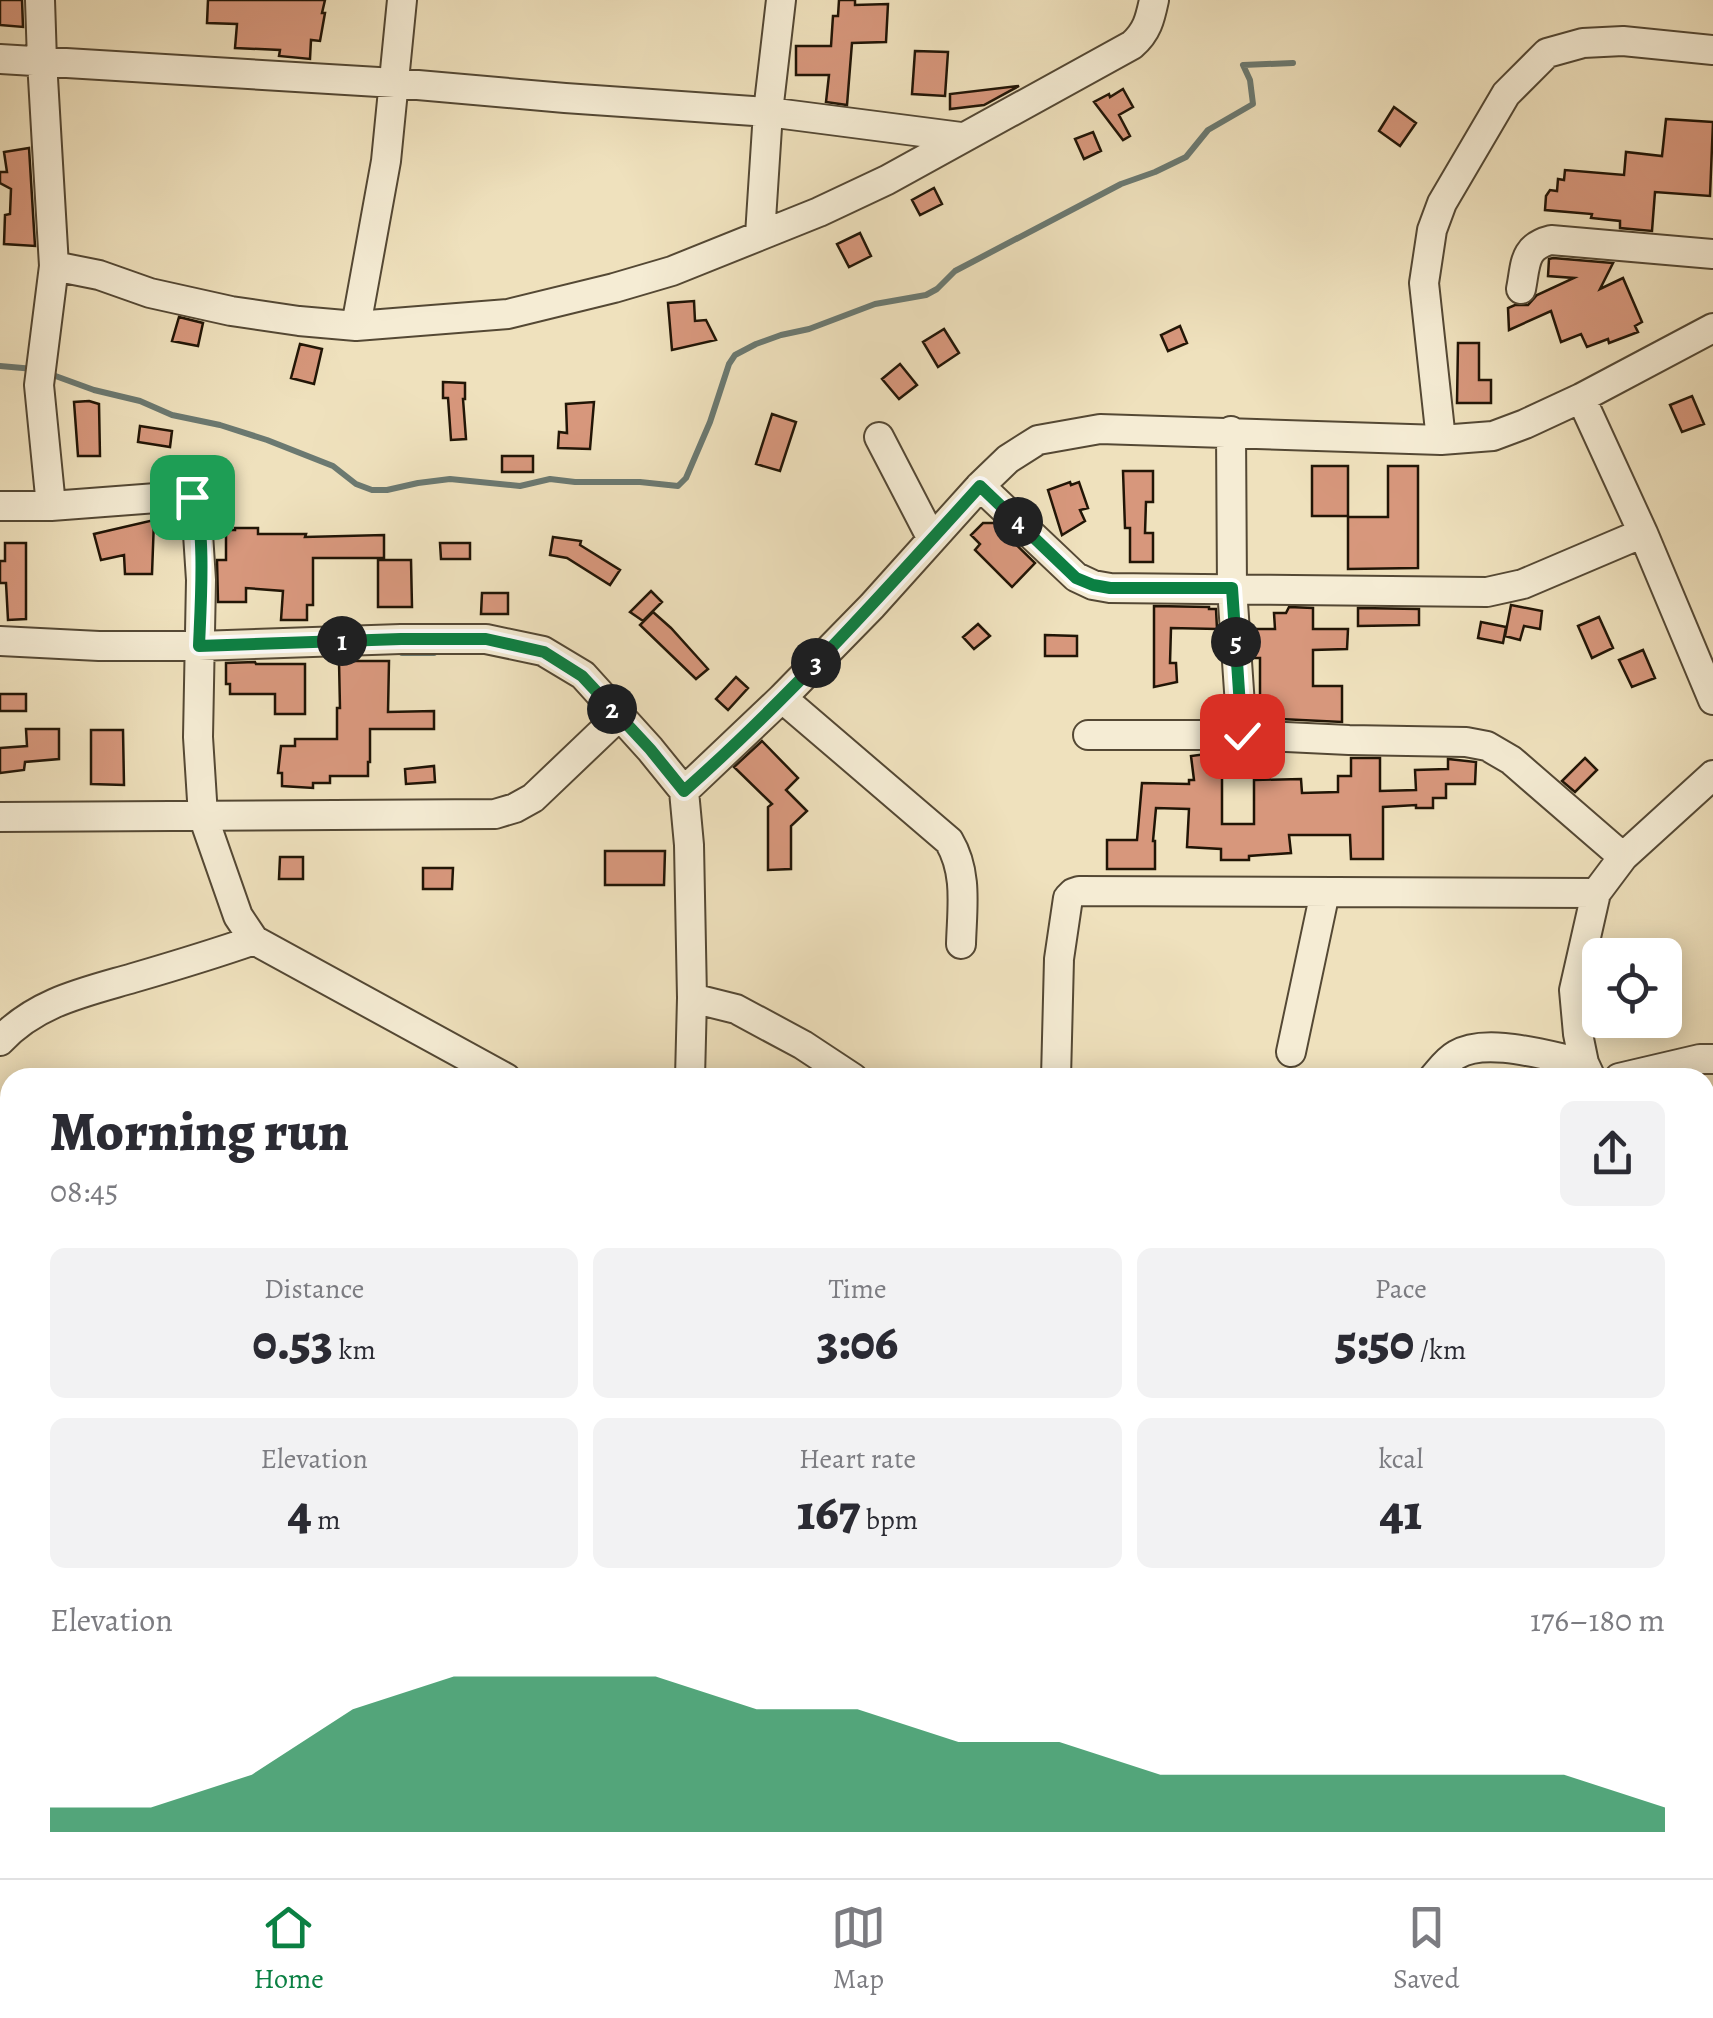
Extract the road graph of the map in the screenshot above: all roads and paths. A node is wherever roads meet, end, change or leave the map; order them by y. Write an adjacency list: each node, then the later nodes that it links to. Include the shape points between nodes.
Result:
1 (40, 0): 7 (street)
2 (402, 0): 8 (street)
3 (781, 0): 9 (street)
4 (1154, 0): 10 (street, via 1150,21 1132,45)
5 (1713, 50): 20 (street, via 1582,44 1547,53 1506,94 1432,230 1424,283)
6 (0, 59): 7 (street)
7 (42, 60): 8 (street); 13 (street)
8 (395, 83): 9 (street); 15 (street)
9 (768, 112): 10 (street); 11 (street)
10 (961, 137): 11 (street, via 886,180)
11 (760, 235): 15 (street, via 657,275 508,314)
12 (1713, 254): 14 (street, via 1550,240 1529,251)
13 (54, 266): 15 (street, via 231,311); 23 (street, via 39,385)
14 (1521, 289)
15 (356, 326)
16 (1713, 328): 17 (street)
17 (1581, 398): 20 (street, via 1492,436); 24 (street)
18 (1231, 432): 20 (street); 21 (street, via 1100,429 1038,440); 26 (street)
19 (879, 437): 25 (street)
20 (1441, 440)
21 (980, 486): 25 (street); 26 (street, via 1076,578 1093,585)
22 (0, 506): 23 (street)
23 (52, 506): 28 (street, via 192,497 200,540)
24 (1643, 533): 26 (street, via 1523,584 1487,592); 30 (street)
25 (932, 539): 29 (street)
26 (1232, 588): 33 (street)
27 (0, 642): 28 (street)
28 (199, 646): 31 (street, via 486,639 544,652 582,676); 36 (street)
29 (782, 698): 35 (street); 42 (street, via 949,841 962,879)
30 (1713, 700)
31 (619, 716): 35 (street); 36 (street, via 533,798 495,814)
32 (1088, 735): 33 (street)
33 (1242, 736): 38 (street, via 1487,746 1512,760)
34 (1713, 775): 38 (street)
35 (684, 791): 43 (street)
36 (203, 816): 37 (street); 41 (street, via 238,916)
37 (0, 818)
38 (1623, 858): 40 (street)
39 (1326, 892): 40 (street); 45 (street); 50 (street, via 1072,893 1059,959)
40 (1596, 894): 53 (street, via 1574,990)
41 (254, 940): 44 (street, via 68,997 36,1011); 47 (street)
42 (960, 944)
43 (692, 998): 48 (street); 49 (street, via 736,1009)
44 (0, 1041)
45 (1290, 1052)
46 (1713, 1059): 54 (street)
47 (488, 1068)
48 (690, 1068)
49 (837, 1068)
50 (1056, 1068)
51 (1443, 1068): 52 (street, via 1470,1048 1494,1046)
52 (1580, 1068)
53 (1587, 1068)
54 (1660, 1068)

